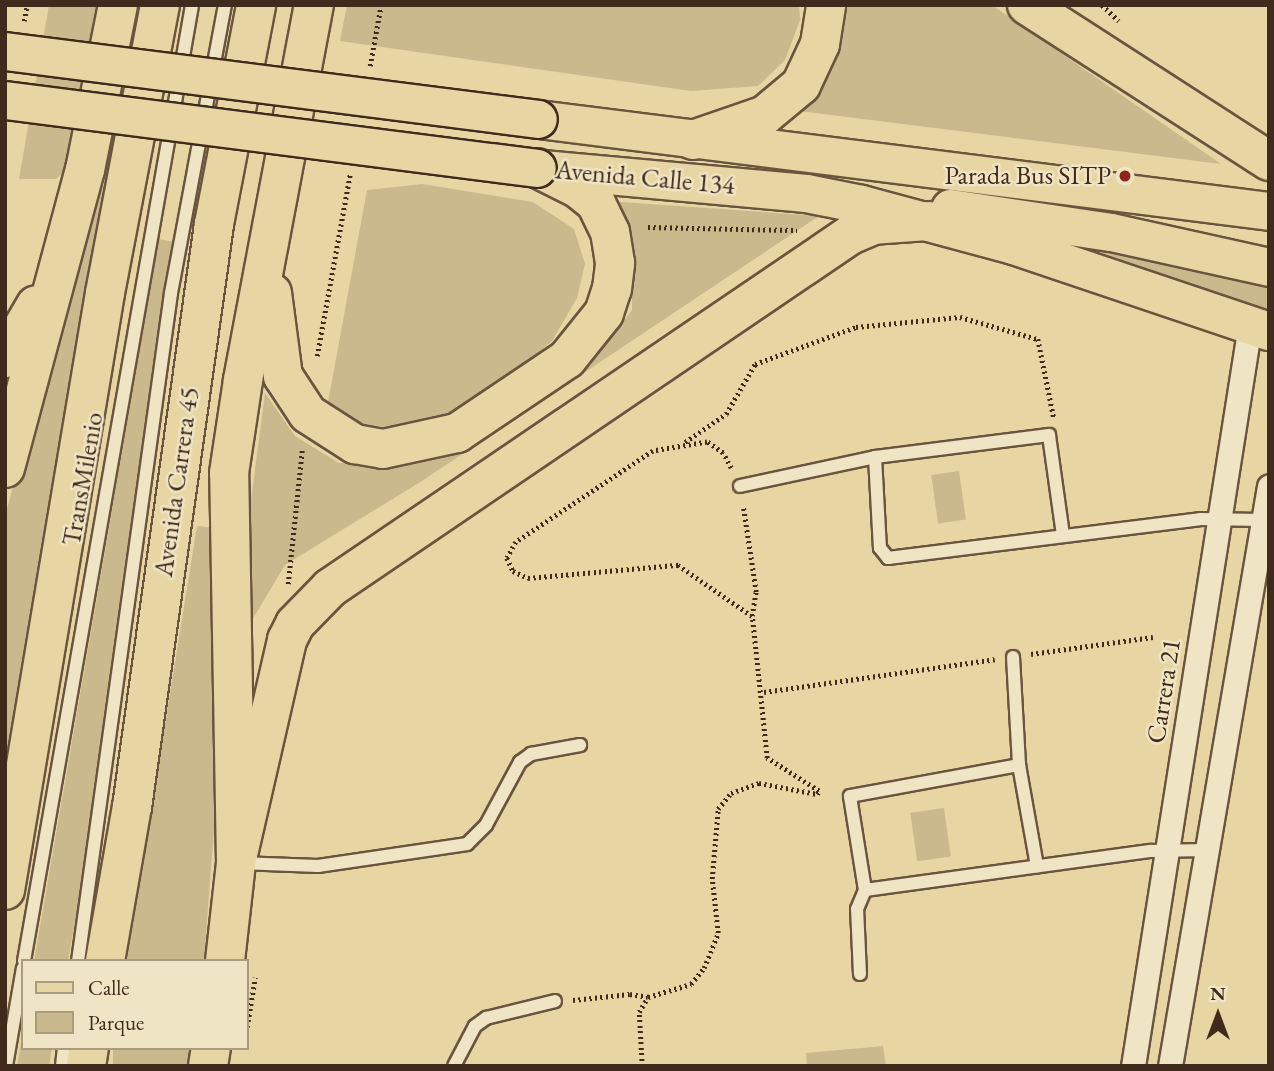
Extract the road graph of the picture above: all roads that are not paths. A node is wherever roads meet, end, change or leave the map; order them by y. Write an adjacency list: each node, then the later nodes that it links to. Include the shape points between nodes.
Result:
1 (118, 5): 18 (highway)
2 (160, 5): 37 (highway, via 105,293)
3 (192, 5): 39 (lane, TransMilenio)
4 (225, 5): 40 (lane, via 171,293)
5 (256, 5): 41 (highway, Avenida Carrera 45, via 214,224 132,807)
6 (314, 5): 15 (highway, Avenida Carrera 45)
7 (826, 5): 11 (highway, via 820,44 801,85 765,115)
8 (1027, 5): 12 (highway)
9 (15, 36): 11 (main road, Avenida Calle 134, bridge)
10 (5, 100): 13 (main road, Avenida Calle 134, bridge)
11 (693, 140): 16 (main road, Avenida Calle 134)
12 (1269, 161)
13 (537, 169): 14 (main road, Avenida Calle 134); 15 (highway, via 579,189 596,203 609,228 615,263 604,313 567,359 457,433 420,444 383,449 355,444 333,433 295,399 284,376 275,335)
14 (806, 192): 17 (main road, Avenida Calle 134); 19 (main road, via 1028,218)
15 (275, 210): 35 (highway, Avenida Carrera 45, via 229,473)
16 (1269, 211)
17 (929, 222): 20 (main road, Avenida Calle 134, via 1013,244); 35 (highway, via 873,225 850,235 330,588 295,624 287,640)
18 (62, 261): 21 (highway); 23 (highway)
19 (1269, 267)
20 (1259, 328): 26 (street, Carrera 21)
21 (5, 358)
22 (875, 457): 24 (lane); 28 (lane, via 1049,435); 28 (lane, via 880,548 888,558)
23 (5, 468)
24 (740, 486)
25 (1269, 486): 27 (street)
26 (1219, 520): 27 (lane); 28 (lane); 34 (street, Carrera 21)
27 (1263, 520): 29 (street)
28 (1063, 535)
29 (1262, 563): 33 (street)
30 (1013, 657): 32 (lane)
31 (580, 745): 35 (lane, via 531,754 520,762 486,825 467,844 318,866)
32 (1019, 765): 36 (lane); 38 (lane, via 850,796)
33 (1207, 850): 34 (lane); 49 (street)
34 (1167, 851): 36 (lane); 48 (street, Carrera 21)
35 (236, 863): 42 (highway, Avenida Carrera 45)
36 (1037, 866): 38 (lane)
37 (5, 890)
38 (865, 890): 43 (lane, via 857,909)
39 (24, 959)
40 (78, 959)
41 (105, 959)
42 (225, 959)
43 (860, 974)
44 (21, 980): 46 (lane)
45 (555, 1002): 47 (lane, via 486,1018 475,1026)
46 (6, 1066)
47 (454, 1066)
48 (1133, 1066)
49 (1170, 1066)

